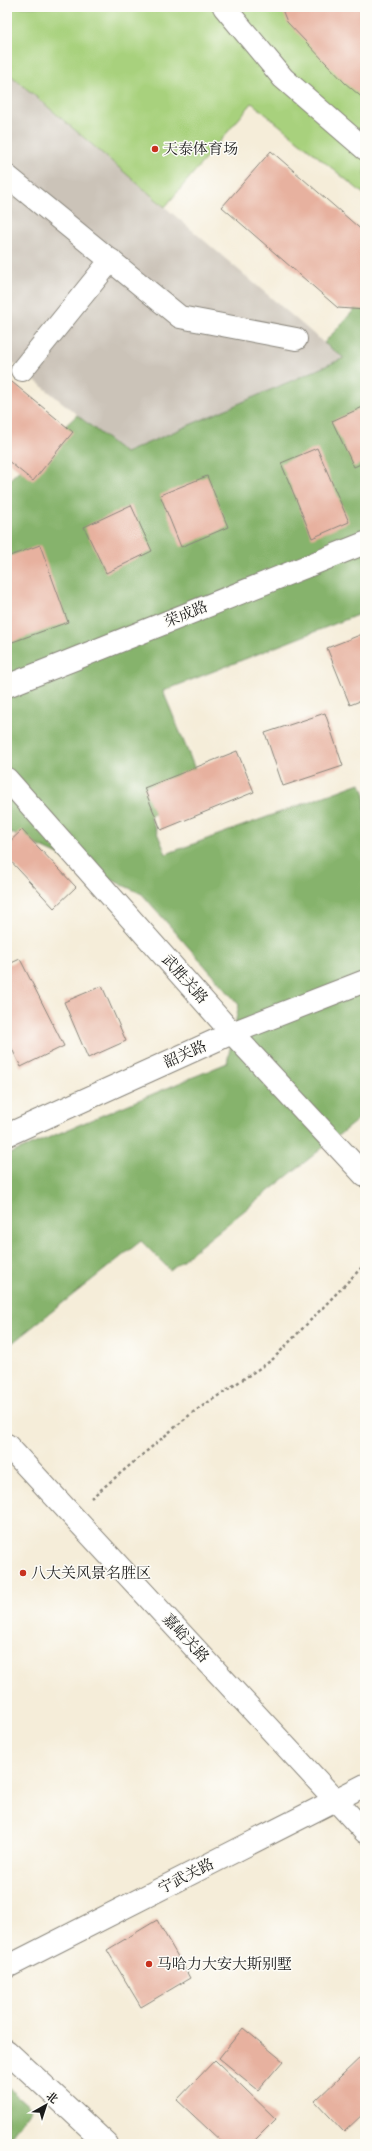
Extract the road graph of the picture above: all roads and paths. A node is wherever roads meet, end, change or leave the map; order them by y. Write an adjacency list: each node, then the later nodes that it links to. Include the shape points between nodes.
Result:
1 (224, 7): 2 (street, via 283,78)
2 (365, 149)
3 (7, 176): 4 (street)
4 (110, 260): 5 (street, via 180,317); 6 (street)
5 (296, 339)
6 (22, 370)
7 (365, 543): 8 (street, 荣成路)
8 (7, 686)
9 (7, 779): 11 (street, 武胜关路)
10 (365, 981): 11 (street, 韶关路)
11 (232, 1033): 12 (street, 韶关路); 13 (street, 武胜关路)
12 (7, 1134)
13 (365, 1176)
14 (365, 1264): 16 (path, via 272,1360 192,1413)
15 (7, 1444): 16 (street, 嘉峪关路)
16 (71, 1514): 18 (street, 嘉峪关路)
17 (365, 1786): 18 (street, 宁武关路)
18 (335, 1800): 19 (street, 嘉峪关路); 20 (street, 宁武关路)
19 (365, 1832)
20 (7, 1967)
21 (7, 2051): 22 (street)
22 (107, 2144)

